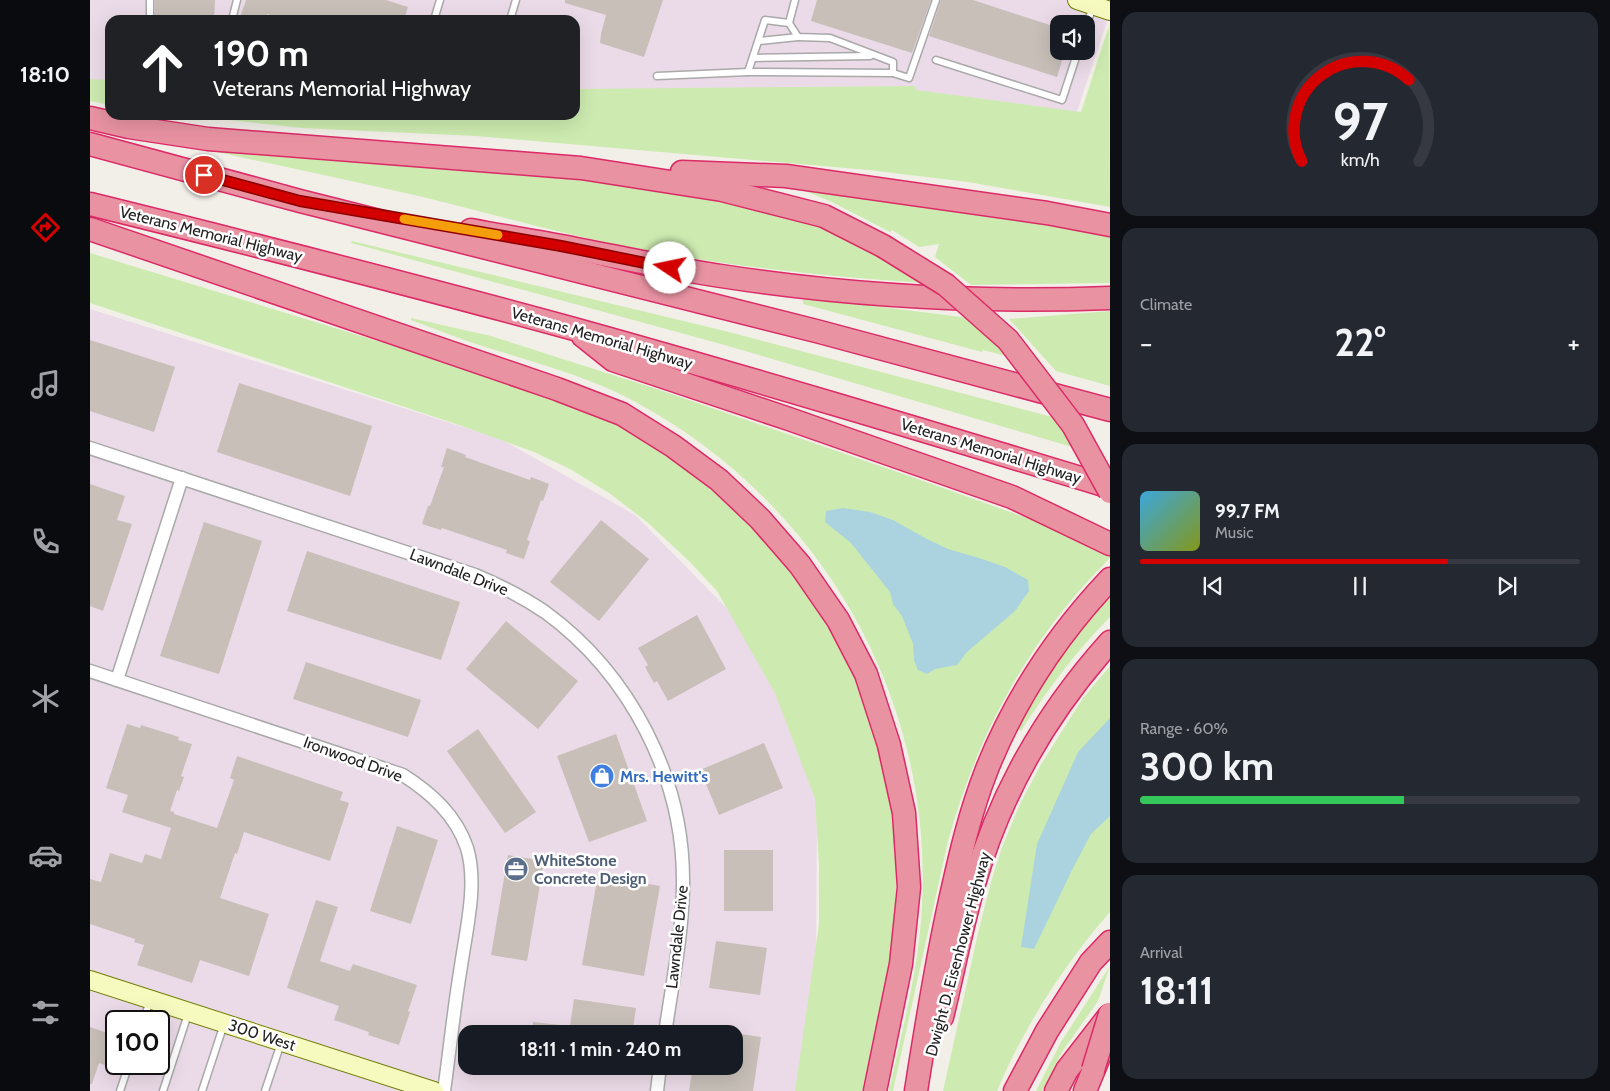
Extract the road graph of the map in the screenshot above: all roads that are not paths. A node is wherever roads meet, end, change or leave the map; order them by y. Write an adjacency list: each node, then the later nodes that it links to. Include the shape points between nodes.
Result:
1 (150, 0): 9 (lane)
2 (237, 0): 10 (lane)
3 (440, 0): 11 (lane)
4 (516, 0): 12 (lane)
5 (795, 0): 13 (lane)
6 (936, 0): 21 (lane, via 909,78)
7 (1076, 0): 8 (main road)
8 (1102, 8)
9 (150, 15)
10 (233, 15)
11 (436, 15)
12 (512, 15)
13 (789, 23): 14 (lane); 15 (lane, via 765,20)
14 (798, 37): 15 (lane); 16 (lane, via 830,38)
15 (758, 41): 17 (lane)
16 (874, 56): 17 (lane); 21 (lane, via 893,62)
17 (753, 58): 20 (lane)
18 (936, 60): 19 (lane, via 1062,100)
19 (1075, 60)
20 (748, 72): 21 (lane); 22 (lane)
21 (893, 73)
22 (657, 76)
23 (90, 118): 25 (highway, via 208,139)
24 (90, 144): 26 (highway)
25 (581, 168): 28 (highway, via 786,176); 35 (highway, bridge, via 722,190 824,216 883,246 946,285 1008,340 1073,425 1103,476)
26 (300, 201): 30 (highway, via 670,268 796,286 938,298); 32 (highway, via 830,334)
27 (90, 204): 31 (highway, Veterans Memorial Highway)
28 (1110, 224)
29 (90, 229): 61 (highway, via 558,389 622,414 719,480 760,519 800,565 838,620 866,674 889,745 904,813 909,888 901,964)
30 (1110, 298)
31 (575, 329): 35 (highway, Veterans Memorial Highway, via 891,420); 36 (highway, via 613,360 1012,497)
32 (1110, 410)
33 (90, 448): 34 (street, Lawndale Drive)
34 (182, 478): 40 (street); 48 (street, Lawndale Drive, via 475,575 513,592 544,612 595,656 623,692 646,730 661,763 680,833 681,921)
35 (1105, 487)
36 (1110, 544)
37 (1110, 579): 62 (highway, via 1044,662 1010,718 987,769 959,860 938,958)
38 (1110, 642): 63 (highway, Dwight D. Eisenhower Highway, via 1042,730 998,816 974,885)
39 (90, 671): 40 (street, Ironwood Drive)
40 (117, 680): 59 (street, Ironwood Drive, via 403,774 426,790 446,811 467,848 471,873 470,909)
41 (1110, 942): 64 (highway, via 1091,962 1047,1031)
42 (90, 980): 43 (main road, 300 West)
43 (150, 999): 44 (lane); 45 (main road, 300 West)
44 (146, 1010)
45 (189, 1012): 47 (main road, 300 West); 55 (lane)
46 (1110, 1014): 51 (highway, bridge); 65 (highway, via 1067,1070)
47 (224, 1023): 50 (main road, 300 West); 56 (lane)
48 (666, 1025)
49 (1110, 1031): 51 (highway, bridge)
50 (281, 1042): 57 (lane); 58 (main road, 300 West)
51 (1093, 1070): 66 (highway)
52 (125, 1075): 54 (lane)
53 (659, 1075): 60 (street)
54 (120, 1091)
55 (163, 1091)
56 (202, 1091)
57 (265, 1091)
58 (434, 1091)
59 (444, 1091)
60 (657, 1091)
61 (875, 1091)
62 (916, 1091)
63 (923, 1091)
64 (1015, 1091)
65 (1056, 1091)
66 (1085, 1091)

